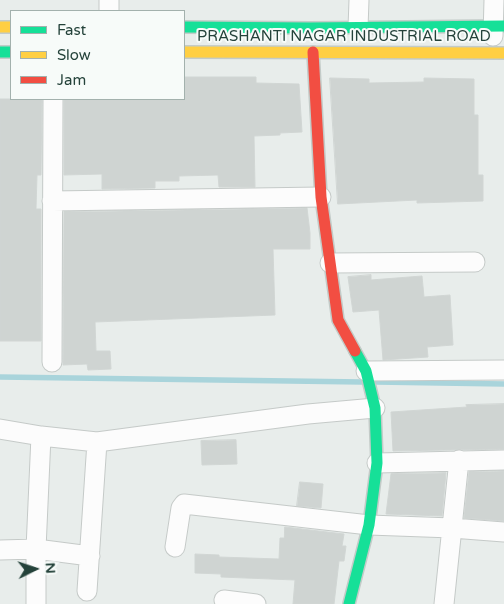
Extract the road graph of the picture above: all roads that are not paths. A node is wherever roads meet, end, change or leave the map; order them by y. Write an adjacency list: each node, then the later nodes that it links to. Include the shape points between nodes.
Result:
1 (360, 0): 5 (street)
2 (494, 0): 3 (street)
3 (499, 25): 5 (street, PRASHANTI NAGAR INDUSTRIAL ROAD); 8 (street)
4 (185, 27): 5 (street, PRASHANTI NAGAR INDUSTRIAL ROAD)
5 (358, 28)
6 (185, 52): 7 (street, PRASHANTI NAGAR INDUSTRIAL ROAD)
7 (313, 52): 8 (street, PRASHANTI NAGAR INDUSTRIAL ROAD); 10 (street)
8 (498, 52)
9 (53, 100): 11 (street)
10 (320, 197): 11 (street); 13 (street)
11 (52, 201): 14 (street)
12 (475, 262): 13 (street)
13 (330, 263): 16 (street, via 338,320)
14 (52, 362)
15 (504, 370): 16 (street)
16 (366, 374): 17 (street)
17 (375, 408): 20 (street); 23 (street)
18 (0, 429): 19 (street)
19 (41, 436): 20 (street); 28 (street)
20 (98, 442): 30 (street)
21 (459, 460): 22 (street); 23 (street); 25 (street)
22 (504, 460)
23 (377, 463): 24 (street)
24 (369, 525): 25 (street); 27 (street, via 184,504 180,508); 35 (street)
25 (452, 528): 26 (street); 36 (street)
26 (504, 532)
27 (175, 547)
28 (36, 549): 29 (street); 30 (street); 33 (street)
29 (0, 550)
30 (90, 556): 31 (street)
31 (87, 592)
32 (224, 600): 34 (street)
33 (36, 604)
34 (256, 604)
35 (349, 604)
36 (444, 604)

